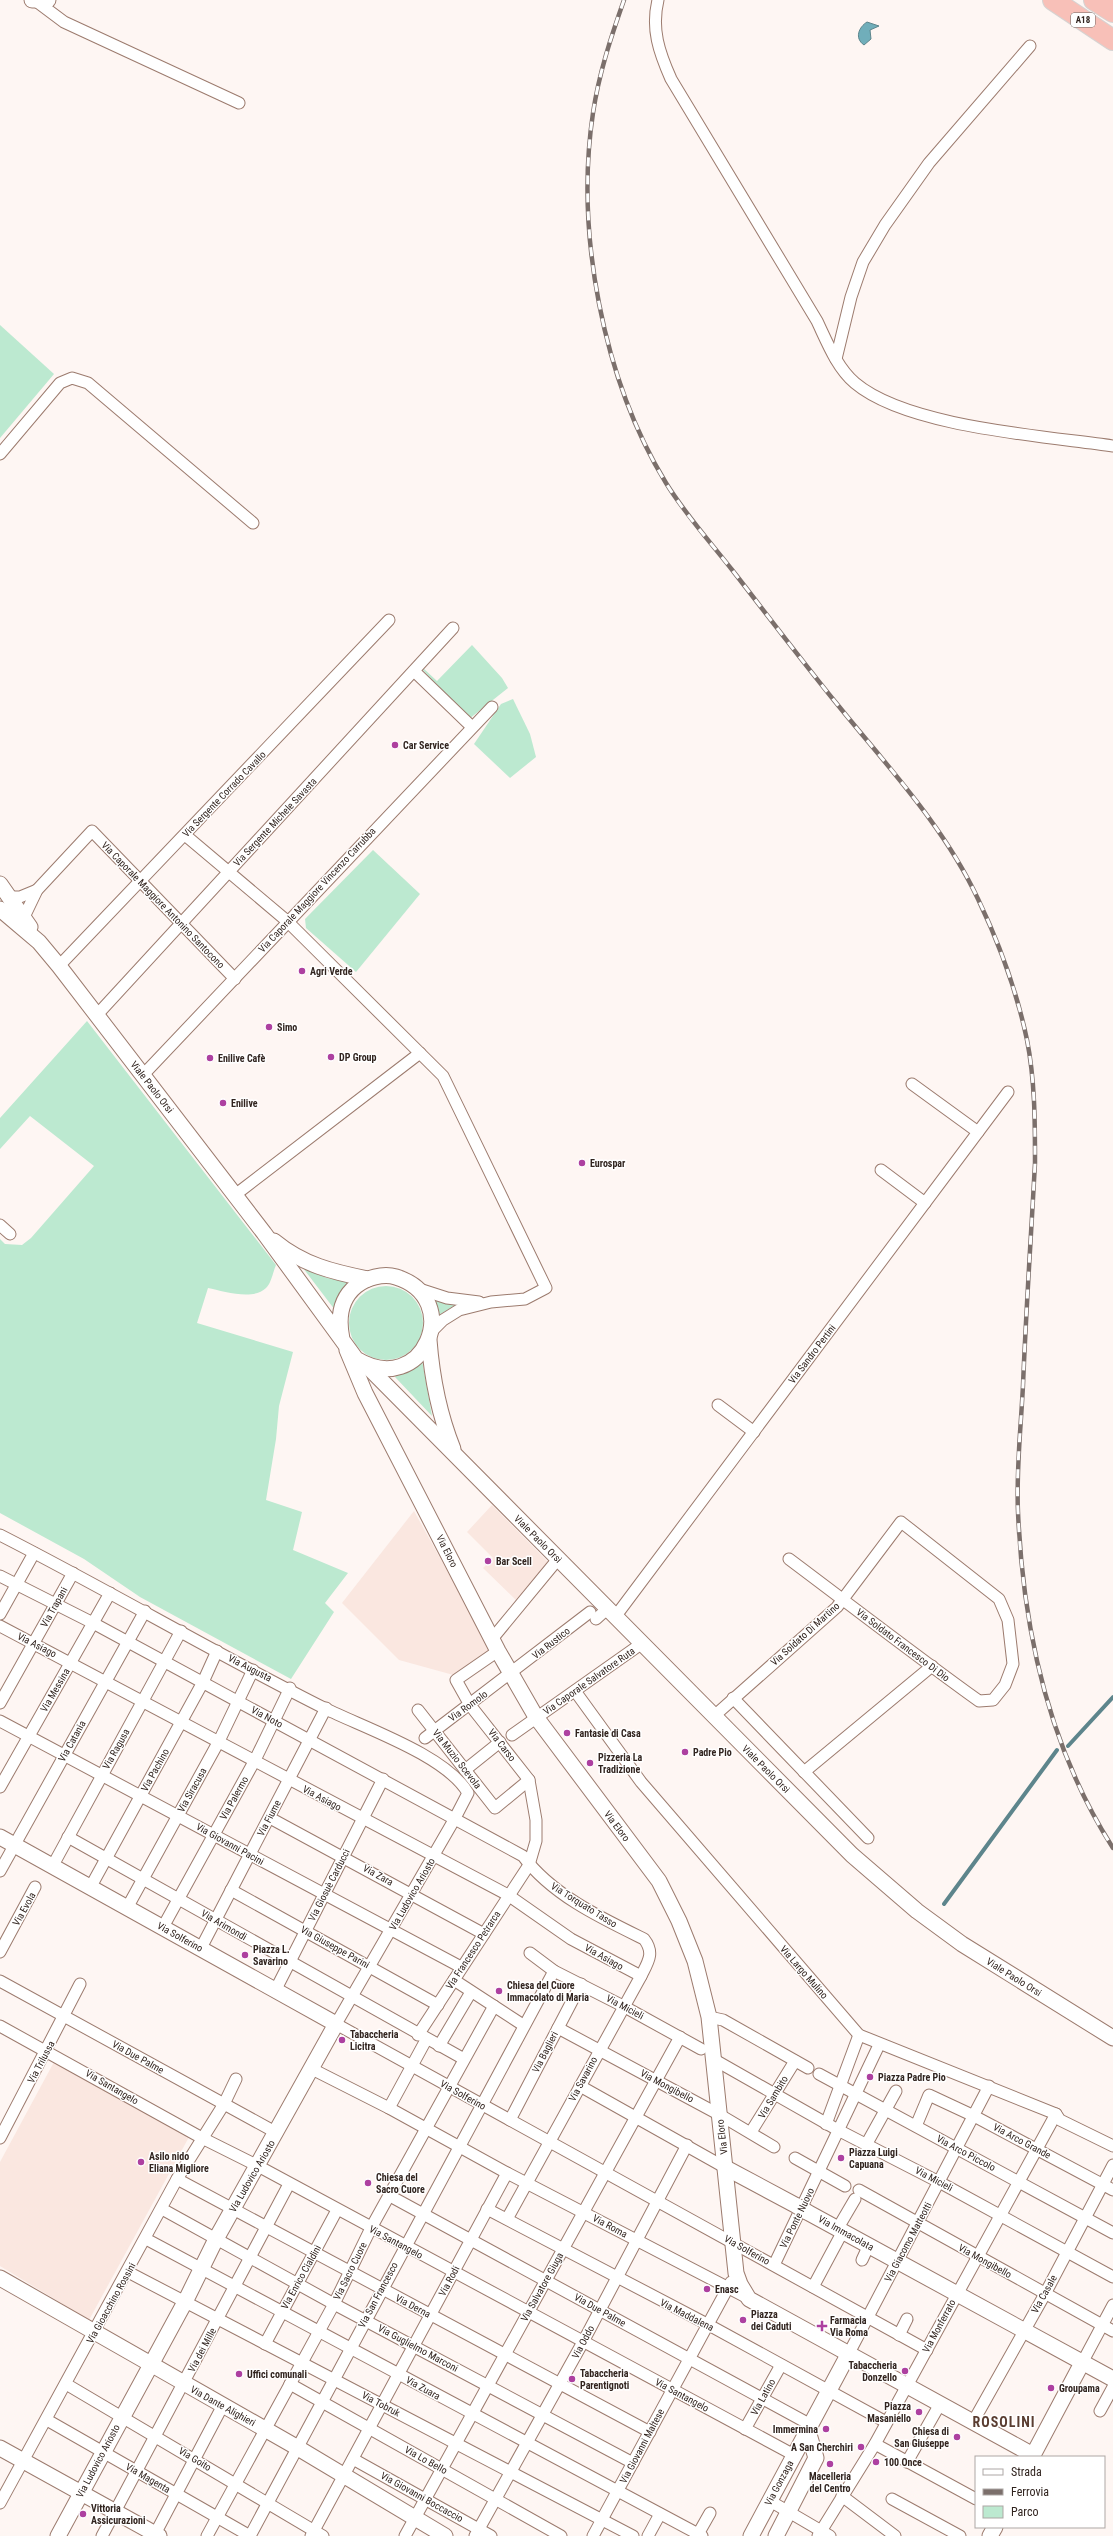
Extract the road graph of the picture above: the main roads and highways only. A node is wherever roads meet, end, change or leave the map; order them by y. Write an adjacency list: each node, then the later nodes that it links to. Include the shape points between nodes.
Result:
1 (1053, 0): 4 (highway, A18)
2 (1094, 0): 3 (highway, A18)
3 (1113, 12)
4 (1113, 40)

